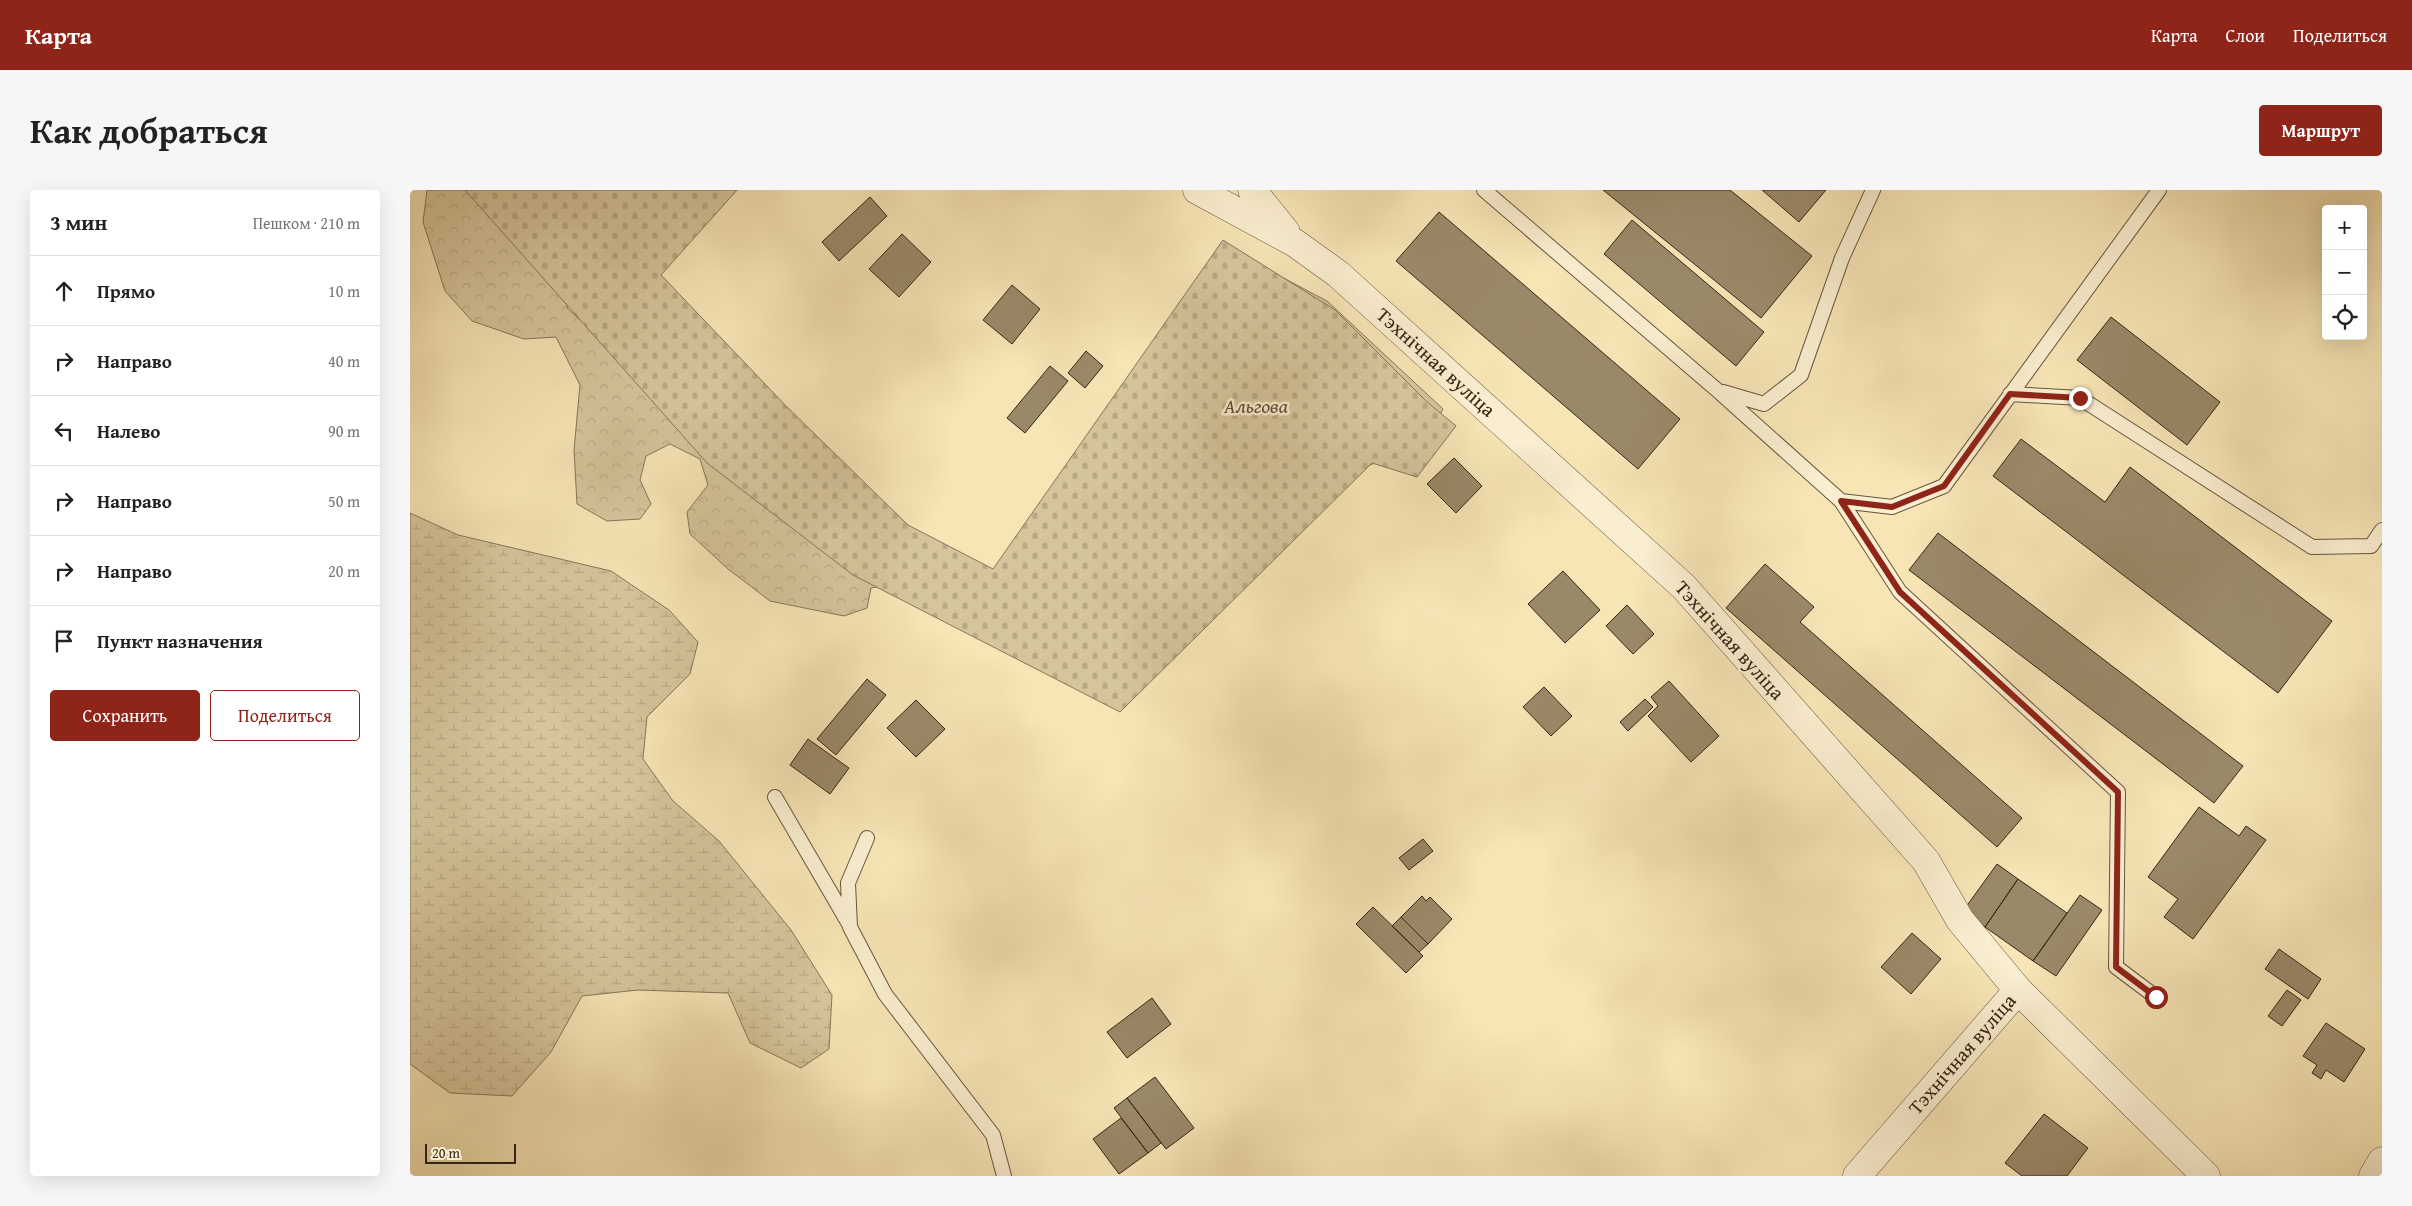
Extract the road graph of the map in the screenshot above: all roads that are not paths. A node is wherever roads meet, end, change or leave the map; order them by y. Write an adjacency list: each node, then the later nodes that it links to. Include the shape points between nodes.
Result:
1 (1197, 190): 6 (street, Тэхнічная вуліца)
2 (1252, 190): 6 (street)
3 (1484, 190): 7 (lane)
4 (1873, 190): 7 (lane, via 1842,258 1801,375 1764,404)
5 (2159, 190): 8 (lane)
6 (1295, 243): 14 (street, Тэхнічная вуліца, via 1338,274 1684,587 1926,861 1960,920)
7 (1717, 390): 9 (lane)
8 (2010, 394): 9 (lane, via 1944,486 1892,507); 10 (lane, via 2080,398 2312,547 2371,546)
9 (1841, 501): 15 (lane, via 1900,592 2118,792 2116,967)
10 (2382, 530)
11 (775, 797): 13 (lane)
12 (866, 838): 13 (lane, via 848,883)
13 (850, 927): 17 (lane, via 885,994 992,1135)
14 (2018, 990): 18 (street, Тэхнічная вуліца); 19 (street)
15 (2156, 997)
16 (2382, 1162): 20 (street)
17 (1004, 1176)
18 (1857, 1176)
19 (2206, 1176)
20 (2373, 1176)

